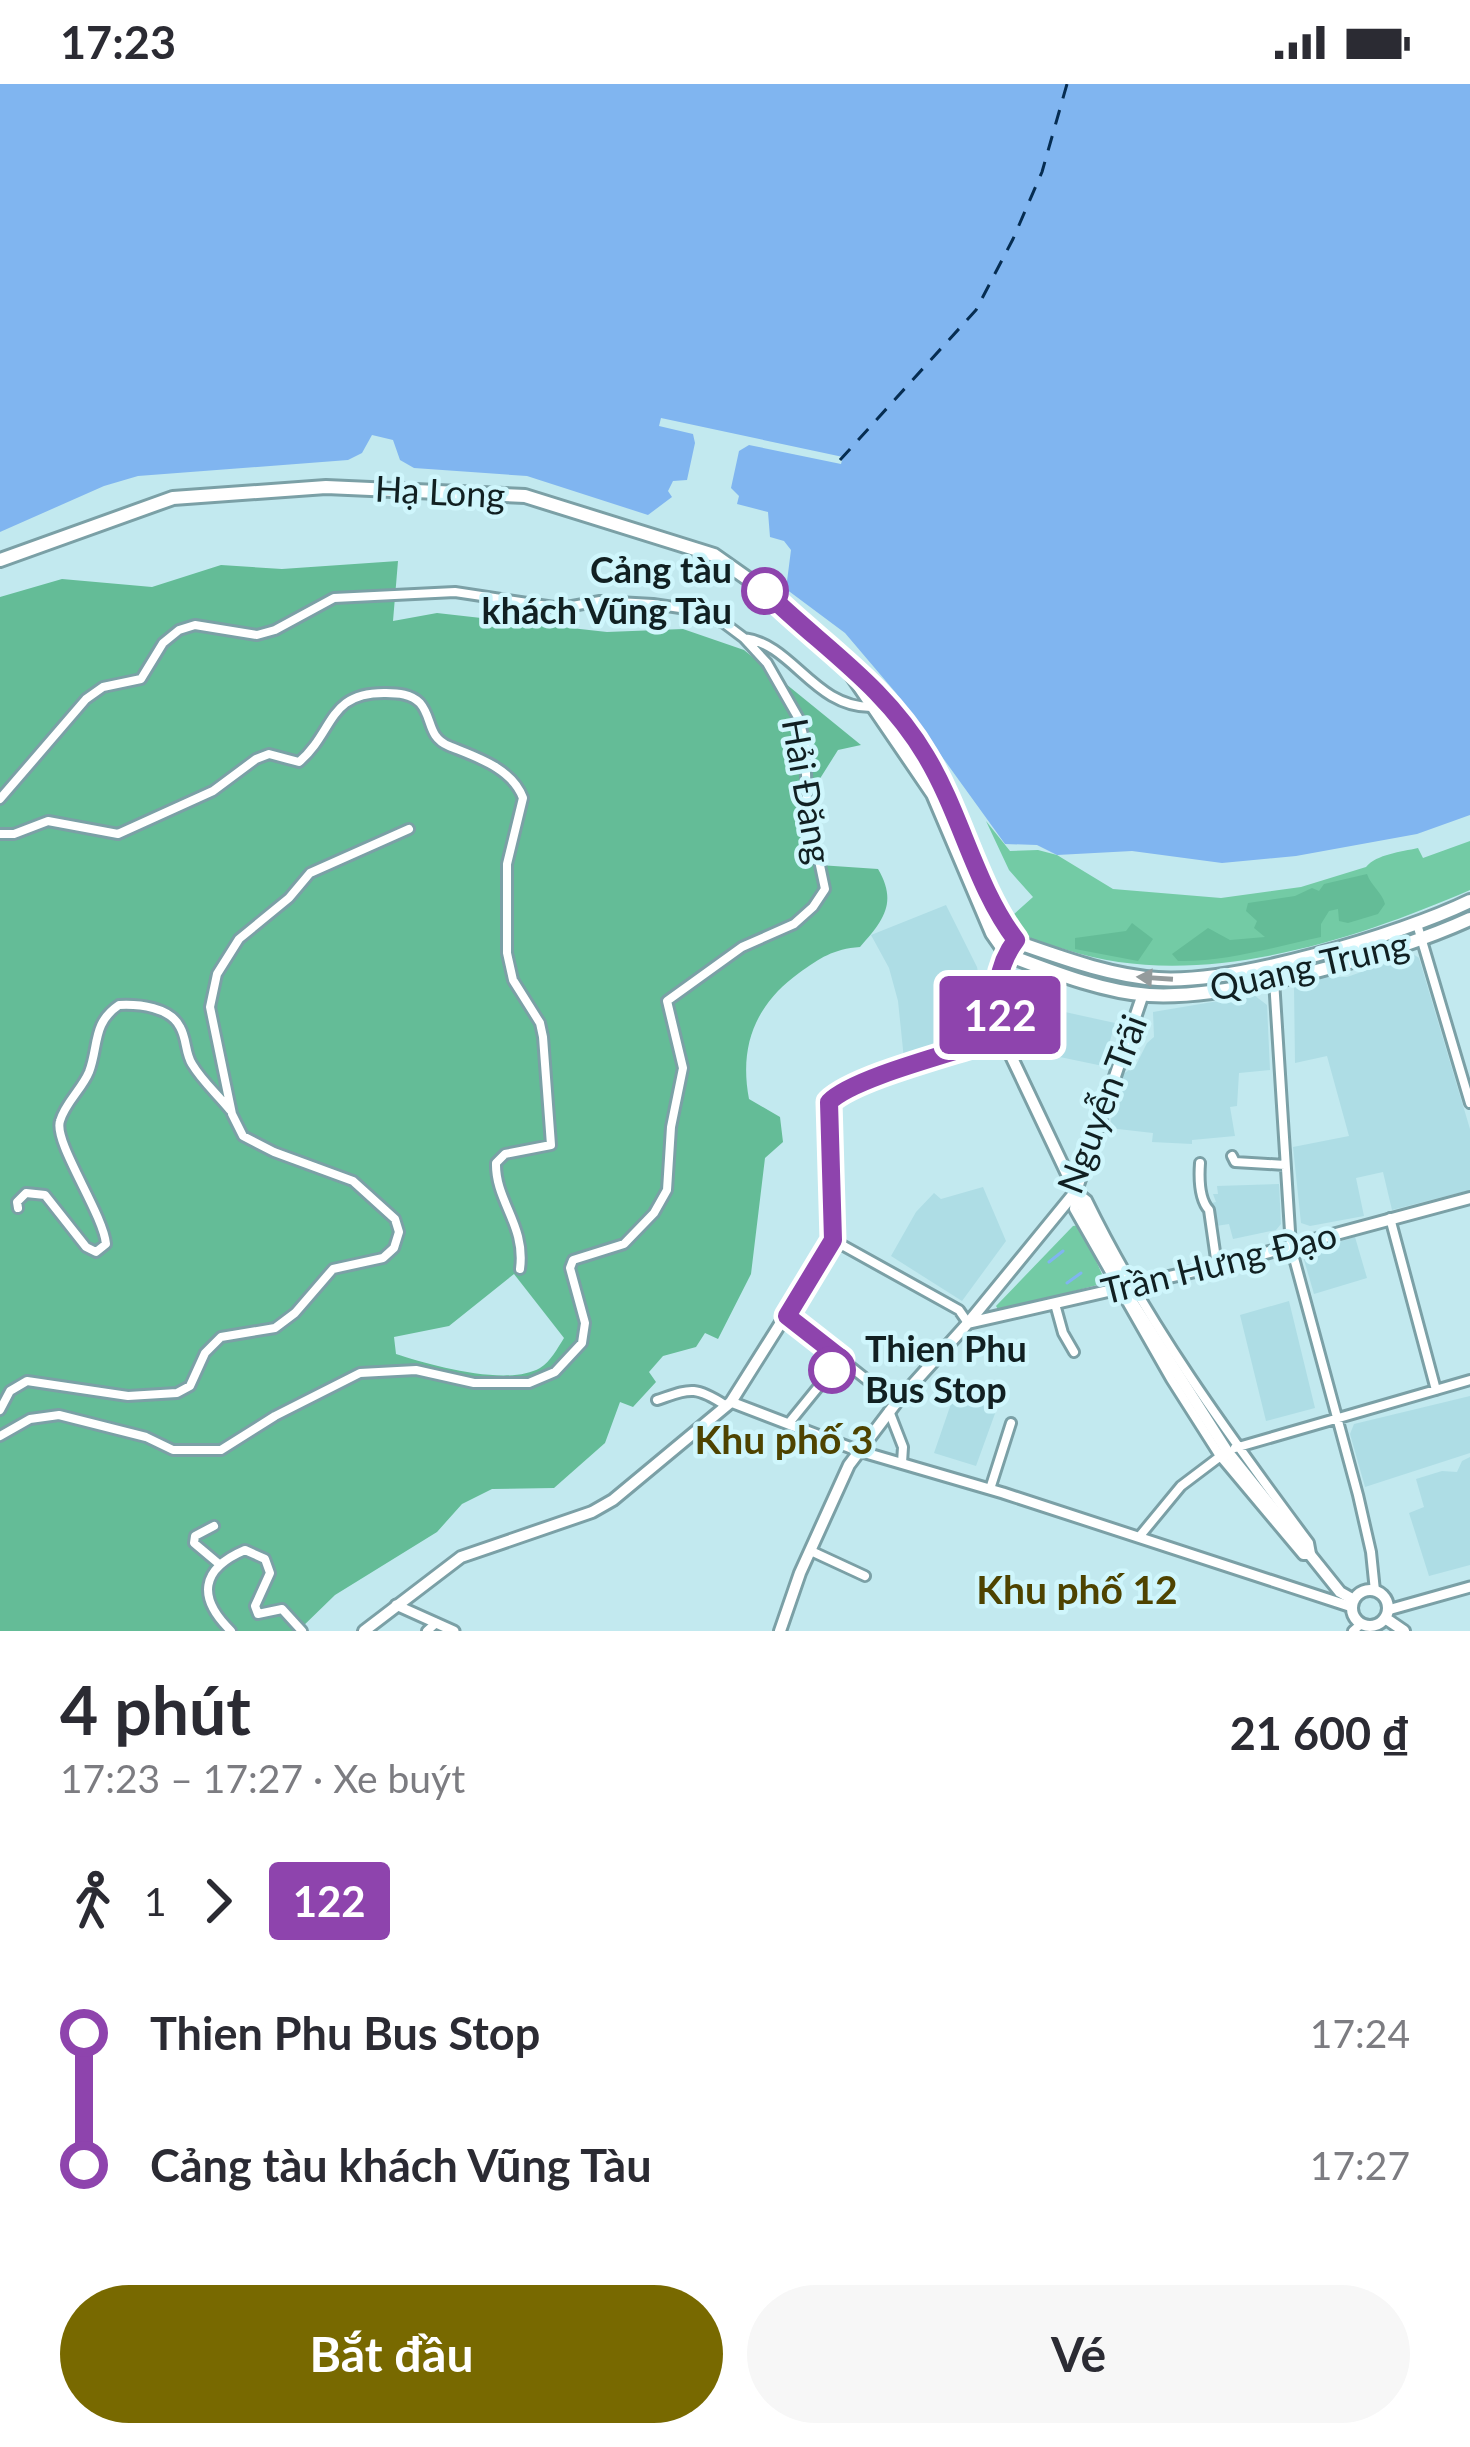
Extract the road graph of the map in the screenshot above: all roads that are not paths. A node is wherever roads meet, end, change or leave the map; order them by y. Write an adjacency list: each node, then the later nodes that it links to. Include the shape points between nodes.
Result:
1 (0, 560): 3 (main road, Hạ Long, via 173,499 326,487 525,496 714,555 856,669)
2 (744, 638): 3 (street, Hải Đăng, via 852,708); 5 (street, via 687,609 599,601 560,608 455,592 334,598 257,635 195,625 164,643 141,679 86,699); 45 (street, Hải Đăng, via 799,719 825,889 794,924 742,947 667,1001 683,1068 669,1184 625,1244 573,1260 585,1331 571,1359 548,1377 522,1383 416,1370 360,1373 221,1450 173,1450 58,1415)
3 (879, 704): 4 (main road, Hạ Long, via 923,750)
4 (938, 791): 11 (main road, Hạ Long); 13 (main road, Hạ Long, via 985,919)
5 (0, 799)
6 (410, 829): 18 (street, via 310,873 224,961 210,1017)
7 (0, 834): 29 (street, via 48,820 118,834 213,791 256,759 298,762 351,698 412,696 438,741 491,764 523,798 507,864 507,953 543,1037 553,1134 551,1144 496,1163 522,1243)
8 (1470, 902): 10 (main road, Quang Trung)
9 (1466, 923): 12 (main road, Quang Trung)
10 (1417, 924): 11 (main road, Quang Trung, one-way to 11, via 1258,967 1167,980 1108,971); 12 (street)
11 (1016, 940): 13 (main road)
12 (1422, 940): 14 (main road, Quang Trung); 17 (street)
13 (1006, 953): 15 (main road, Quang Trung); 16 (main road, via 996,980)
14 (1274, 980): 15 (main road, Quang Trung); 21 (street)
15 (1143, 994): 22 (main road, Nguyễn Trãi)
16 (1002, 1036): 22 (main road); 26 (main road, via 829,1102)
17 (1470, 1102)
18 (231, 1111): 24 (street, via 196,1071 171,1014 119,1005 100,1025 88,1075 58,1131 106,1244 96,1252 86,1247 45,1196 26,1193); 41 (street, via 253,1143 338,1173 377,1200 398,1225 394,1248 333,1269 275,1328 221,1337 177,1393 128,1396 27,1381)
19 (1232, 1156): 21 (street)
20 (1200, 1162): 28 (street)
21 (1285, 1165): 27 (street)
22 (1076, 1191): 30 (main road); 33 (main road, Nguyễn Trãi)
23 (1470, 1198): 25 (main road, Trần Hưng Đạo)
24 (18, 1208)
25 (1390, 1219): 27 (main road, Trần Hưng Đạo); 37 (street)
26 (833, 1240): 32 (main road); 33 (street, via 959,1310)
27 (1291, 1247): 28 (main road, Trần Hưng Đạo); 42 (street)
28 (1217, 1266): 30 (main road, Trần Hưng Đạo)
29 (520, 1269)
30 (1124, 1287): 31 (main road, Trần Hưng Đạo); 47 (main road)
31 (1055, 1304): 33 (main road, Trần Hưng Đạo); 34 (street)
32 (787, 1316): 35 (street); 39 (main road)
33 (968, 1323): 40 (main road, Nguyễn Trãi)
34 (1074, 1352)
35 (842, 1359): 40 (street); 43 (street)
36 (1470, 1380): 37 (street)
37 (1436, 1390): 42 (street)
38 (657, 1400): 39 (street, via 701,1389)
39 (728, 1404): 43 (street); 58 (main road, via 613,1500 461,1557)
40 (893, 1407): 46 (main road, Nguyễn Trãi); 48 (street)
41 (0, 1410)
42 (1335, 1420): 47 (street); 56 (street)
43 (789, 1423): 46 (street)
44 (1011, 1423): 49 (street)
45 (0, 1436)
46 (859, 1451): 48 (street); 52 (main road, Nguyễn Trãi)
47 (1228, 1452): 51 (street, via 1181,1486); 57 (main road)
48 (902, 1463): 49 (street)
49 (990, 1489): 51 (street)
50 (214, 1526): 53 (street, via 194,1543)
51 (1139, 1537): 57 (street)
52 (811, 1551): 54 (street); 66 (main road, Nguyễn Trãi)
53 (219, 1564): 62 (street, via 207,1602); 63 (street, via 244,1550 265,1559 270,1573 258,1614 282,1610)
54 (865, 1576)
55 (1470, 1587): 59 (street)
56 (1375, 1591): 57 (main road); 59 (main road)
57 (1353, 1603): 61 (main road)
58 (396, 1604): 60 (street); 64 (main road)
59 (1386, 1614): 61 (main road); 67 (main road)
60 (431, 1627): 65 (street)
61 (1357, 1628)
62 (231, 1631)
63 (302, 1631)
64 (364, 1631)
65 (454, 1631)
66 (780, 1631)
67 (1404, 1631)

